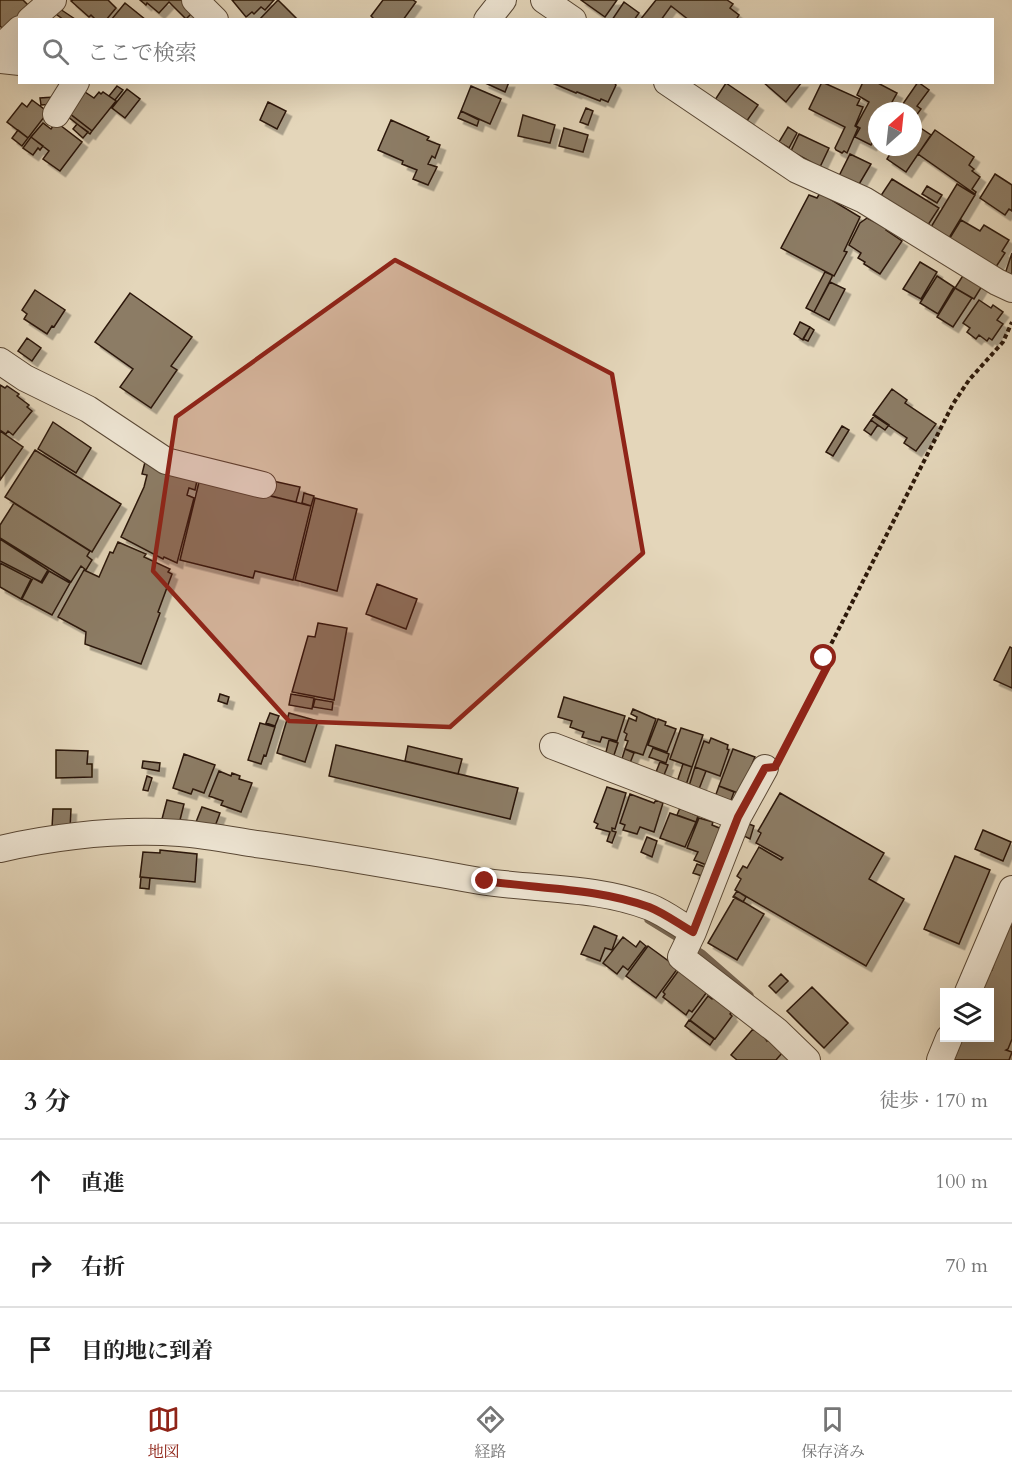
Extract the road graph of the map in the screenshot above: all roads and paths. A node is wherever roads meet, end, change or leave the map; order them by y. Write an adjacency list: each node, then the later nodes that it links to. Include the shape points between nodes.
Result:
1 (53, 0): 5 (street)
2 (195, 0): 6 (street)
3 (503, 0): 7 (street)
4 (544, 0): 8 (street)
5 (32, 18)
6 (213, 18)
7 (489, 18)
8 (570, 18)
9 (18, 31): 10 (street)
10 (0, 48)
11 (0, 60): 12 (street)
12 (18, 62)
13 (75, 84): 15 (street)
14 (670, 84): 16 (street, via 797,170 864,200)
15 (56, 114)
16 (1012, 289)
17 (1012, 322): 21 (path, via 1003,342 953,404 824,658 830,661 775,767)
18 (0, 361): 19 (street, via 88,409 166,461)
19 (263, 485)
20 (553, 746): 22 (street)
21 (765, 768): 22 (street)
22 (738, 817): 25 (street)
23 (0, 849): 25 (street, via 51,838 181,833 485,881 608,896 650,908)
24 (1012, 889): 26 (street)
25 (693, 932): 28 (street, via 681,957 777,1031)
26 (970, 988)
27 (947, 1042): 29 (street)
28 (807, 1060)
29 (940, 1060)

